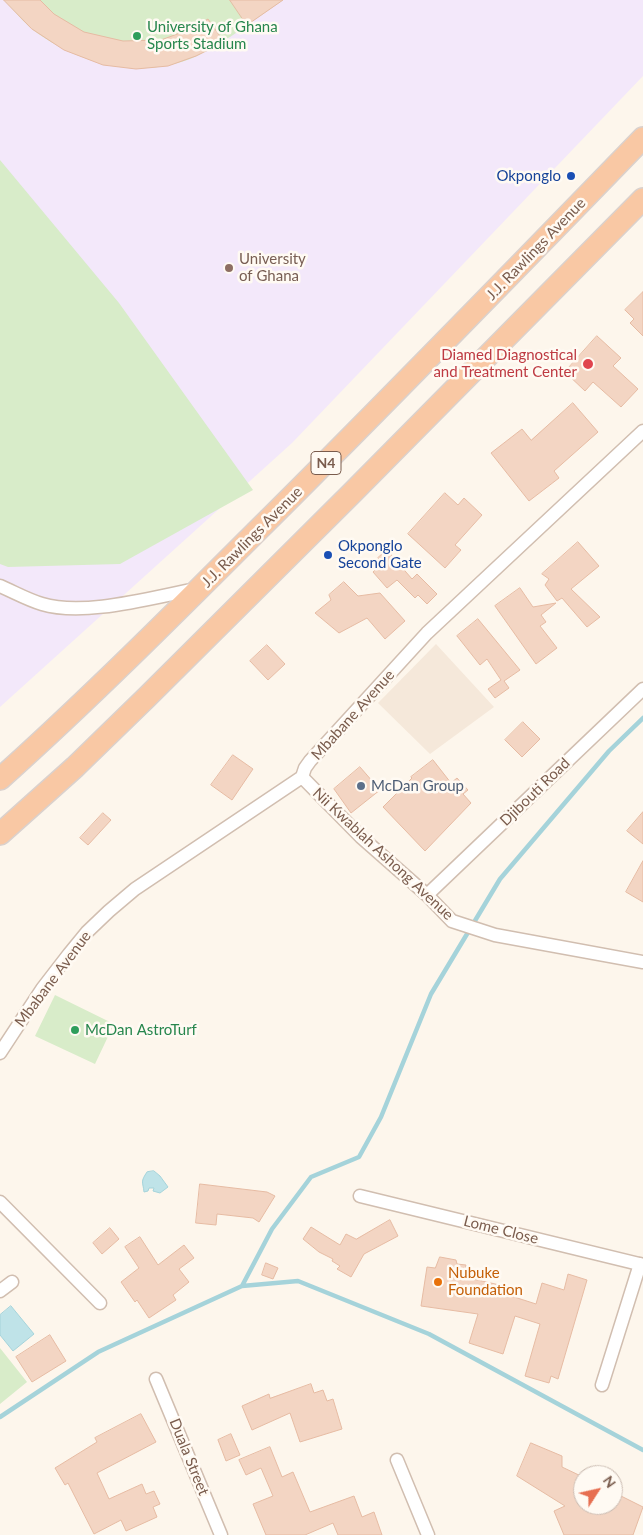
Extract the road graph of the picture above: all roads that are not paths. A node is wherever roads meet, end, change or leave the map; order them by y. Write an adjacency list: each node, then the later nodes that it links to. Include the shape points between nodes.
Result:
1 (643, 138): 5 (highway, J.J. Rawlings Avenue / N4)
2 (643, 199): 9 (highway, N4, via 140,703)
3 (643, 430): 7 (street, Mbabane Avenue, via 427,634 310,761)
4 (0, 586): 5 (street, via 41,604 72,609)
5 (200, 589): 8 (highway, J.J. Rawlings Avenue / N4)
6 (643, 689): 10 (street, Djibouti Road)
7 (302, 777): 10 (street, Nii Kwablah Ashong Avenue); 12 (street, Mbabane Avenue, via 135,889 109,911 87,932 42,989)
8 (0, 779)
9 (0, 834)
10 (427, 895): 11 (street, Nii Kwablah Ashong Avenue, via 452,921 495,935)
11 (643, 962)
12 (0, 1054)
13 (360, 1196): 15 (street, Lome Close)
14 (0, 1202): 18 (street)
15 (641, 1264): 20 (street)
16 (12, 1282): 17 (street)
17 (0, 1291)
18 (100, 1304)
19 (156, 1379): 22 (street, Duala Street)
20 (602, 1385)
21 (397, 1460): 23 (street)
22 (221, 1535)
23 (428, 1535)

